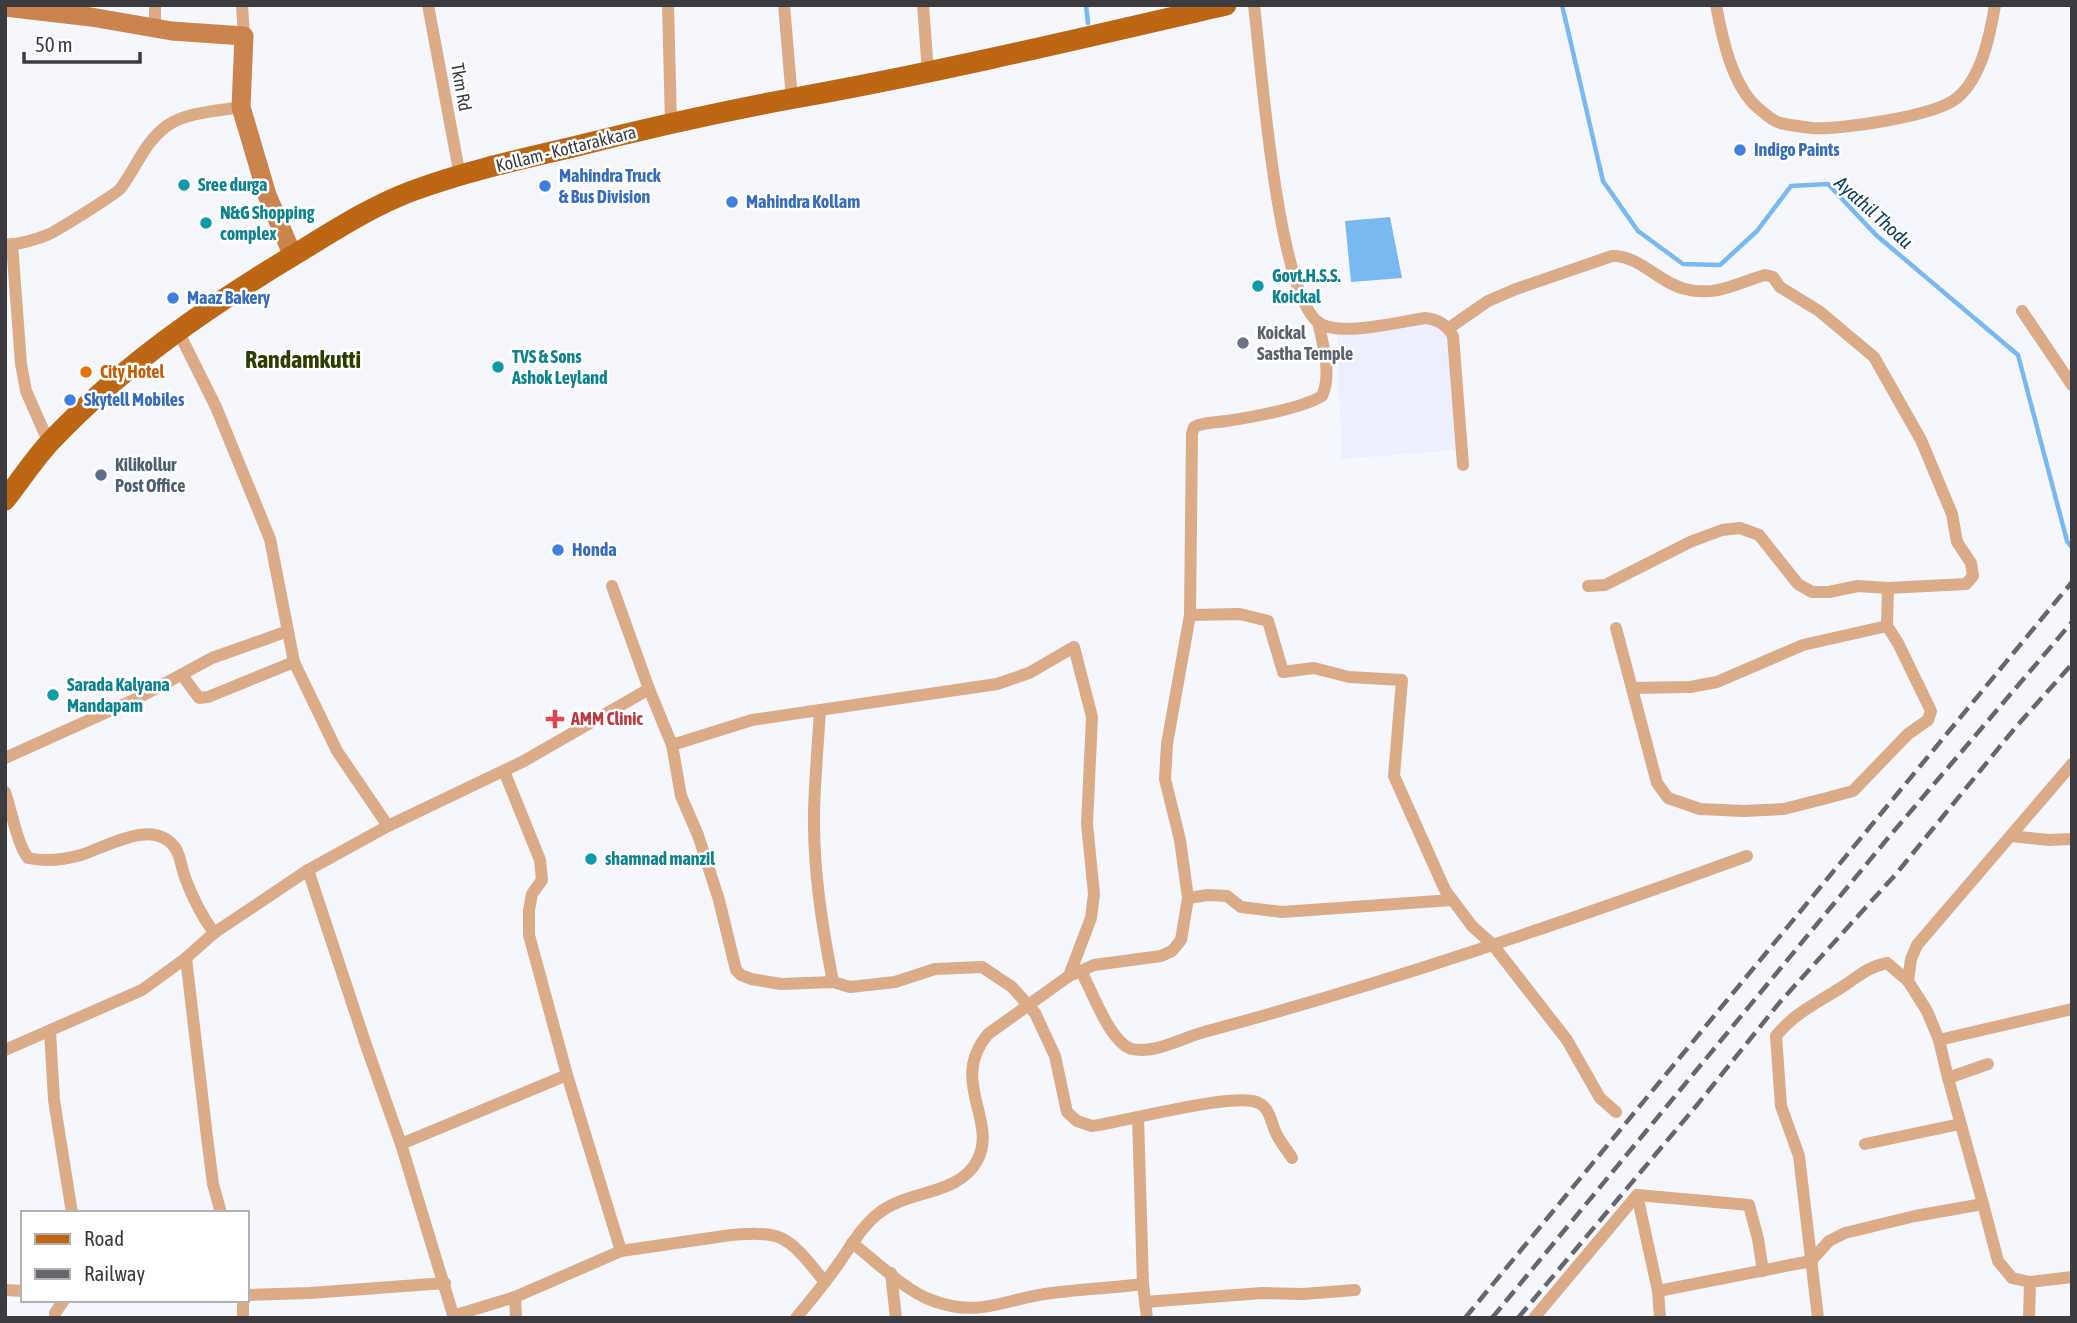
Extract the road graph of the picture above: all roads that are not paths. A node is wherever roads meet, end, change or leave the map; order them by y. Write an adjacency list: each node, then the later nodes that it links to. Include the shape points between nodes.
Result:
1 (155, 5): 13 (street)
2 (242, 5): 14 (street)
3 (429, 5): 19 (street, Tkm Rd)
4 (668, 5): 18 (street)
5 (783, 5): 16 (street)
6 (923, 5): 15 (street)
7 (1226, 5): 12 (main road, Kollam - Kottarakkara)
8 (1254, 5): 23 (street, via 1279,216 1302,298)
9 (1716, 5): 10 (street, via 1724,44 1755,106 1777,122 1813,128 1922,114 1957,98 1976,72)
10 (1996, 5)
11 (5, 7): 13 (street)
12 (1200, 8): 15 (main road, Kollam - Kottarakkara, via 1138,27)
13 (155, 28): 14 (street)
14 (244, 36): 17 (street)
15 (928, 72): 16 (main road, Kollam - Kottarakkara)
16 (792, 99): 18 (main road, Kollam - Kottarakkara)
17 (241, 107): 20 (street, via 171,123 142,150 118,193 50,235); 21 (street, via 267,195)
18 (671, 124): 19 (main road, Kollam - Kottarakkara)
19 (460, 176): 21 (main road, Kollam - Kottarakkara, via 410,191)
20 (9, 244): 27 (street, via 26,391)
21 (293, 256): 25 (main road, Kollam - Kottarakkara)
22 (2022, 311): 26 (street)
23 (1318, 322): 24 (street, via 1332,328 1354,328 1424,318); 33 (street, via 1326,366 1322,396 1194,428)
24 (1449, 328): 28 (street, via 1454,337); 32 (street, via 1516,289 1612,256 1624,256 1684,289 1699,291 1729,289 1765,275 1773,277 1874,357 1921,440 1952,514 1957,542 1971,563 1973,576 1966,584)
25 (178, 331): 27 (main road, Kollam - Kottarakkara, via 118,376); 36 (street, via 216,407 270,539)
26 (2072, 385)
27 (49, 443): 29 (main road, Kollam - Kottarakkara)
28 (1464, 465)
29 (5, 500)
30 (612, 586): 40 (street)
31 (1588, 586): 32 (street, via 1605,585 1653,559 1722,530 1740,528 1759,535 1798,584 1812,592 1858,586)
32 (1888, 588): 34 (street)
33 (1190, 615): 52 (street, via 1165,779); 53 (street, via 1240,614 1268,621 1283,672 1314,668 1349,677 1402,680 1394,776)
34 (1888, 626): 39 (street, via 1803,645 1717,682); 39 (street, via 1931,711 1928,720 1908,734 1853,791 1784,809 1700,809 1668,798 1657,783)
35 (1616, 628): 39 (street)
36 (288, 631): 37 (street); 43 (street, via 212,659)
37 (294, 662): 38 (street, via 208,697 199,698); 47 (street, via 337,751)
38 (185, 679)
39 (1632, 688)
40 (649, 690): 42 (street); 45 (street)
41 (820, 710): 42 (street, via 752,720); 57 (street, via 998,684 1030,673 1074,647 1092,717 1087,824 1094,894); 59 (street, via 815,852)
42 (672, 745): 59 (street, via 681,796 719,900 736,970 751,979 781,984)
43 (5, 758)
44 (2072, 764): 48 (street)
45 (504, 771): 47 (street); 66 (street, via 540,860 542,880 532,894 529,935)
46 (5, 792): 54 (street, via 20,848 28,858 54,861 138,835 157,834 176,850 197,908)
47 (388, 826): 51 (street)
48 (2011, 836): 49 (street); 58 (street, via 1917,945)
49 (2072, 839)
50 (1748, 856): 55 (street)
51 (308, 870): 54 (street); 71 (street)
52 (1188, 898): 53 (street, via 1227,896 1241,907 1282,912); 57 (street, via 1181,940 1172,951 1094,965)
53 (1452, 900): 55 (street)
54 (214, 933): 56 (street)
55 (1493, 945): 57 (street, via 1150,1050 1133,1049 1115,1038); 68 (street, via 1567,1040 1600,1098)
56 (186, 958): 62 (street, via 142,990); 77 (street)
57 (1075, 974): 60 (street)
58 (1908, 981): 63 (street); 80 (street, via 1888,963 1877,965 1822,997 1776,1036 1781,1106 1799,1156)
59 (833, 982): 60 (street, via 850,987 870,985 935,969 982,967 1012,987)
60 (1027, 1004): 69 (street, via 1055,1056 1067,1112 1092,1126); 78 (street, via 978,1046 970,1076 983,1143 968,1174 881,1211)
61 (2072, 1009): 63 (street)
62 (50, 1031): 64 (street); 76 (street, via 54,1100)
63 (1939, 1040): 67 (street)
64 (5, 1050)
65 (1988, 1064): 67 (street)
66 (567, 1075): 71 (street); 79 (street)
67 (1948, 1078): 70 (street)
68 (1616, 1112)
69 (1138, 1117): 73 (street, via 1217,1102 1259,1103 1268,1111); 87 (street)
70 (1960, 1124): 72 (street); 75 (street)
71 (401, 1144): 86 (street)
72 (1865, 1144)
73 (1292, 1158)
74 (1637, 1195): 81 (street, via 1749,1205); 89 (street); 101 (street)
75 (1983, 1204): 80 (street, via 1845,1233 1829,1241); 85 (street, via 1998,1262 2012,1278)
76 (72, 1211)
77 (221, 1211)
78 (852, 1243): 82 (street); 84 (street)
79 (621, 1251): 84 (street, via 731,1235 781,1238); 91 (street)
80 (1811, 1261): 81 (street); 103 (street)
81 (1763, 1272): 89 (street)
82 (891, 1273): 94 (street, via 931,1300); 99 (street)
83 (2072, 1277): 85 (street)
84 (825, 1282): 98 (street)
85 (2030, 1282): 104 (street)
86 (445, 1283): 90 (street); 95 (street)
87 (1143, 1284): 93 (street); 94 (street, via 1050,1293)
88 (1355, 1290): 93 (street)
89 (1658, 1291): 102 (street)
90 (248, 1295)
91 (515, 1297): 95 (street); 97 (street)
92 (63, 1302): 96 (street)
93 (1145, 1302): 100 (street)
94 (973, 1313)
95 (454, 1317)
96 (55, 1318)
97 (516, 1318)
98 (796, 1318)
99 (896, 1318)
100 (1147, 1318)
101 (1535, 1318)
102 (1660, 1318)
103 (1818, 1318)
104 (2029, 1318)

